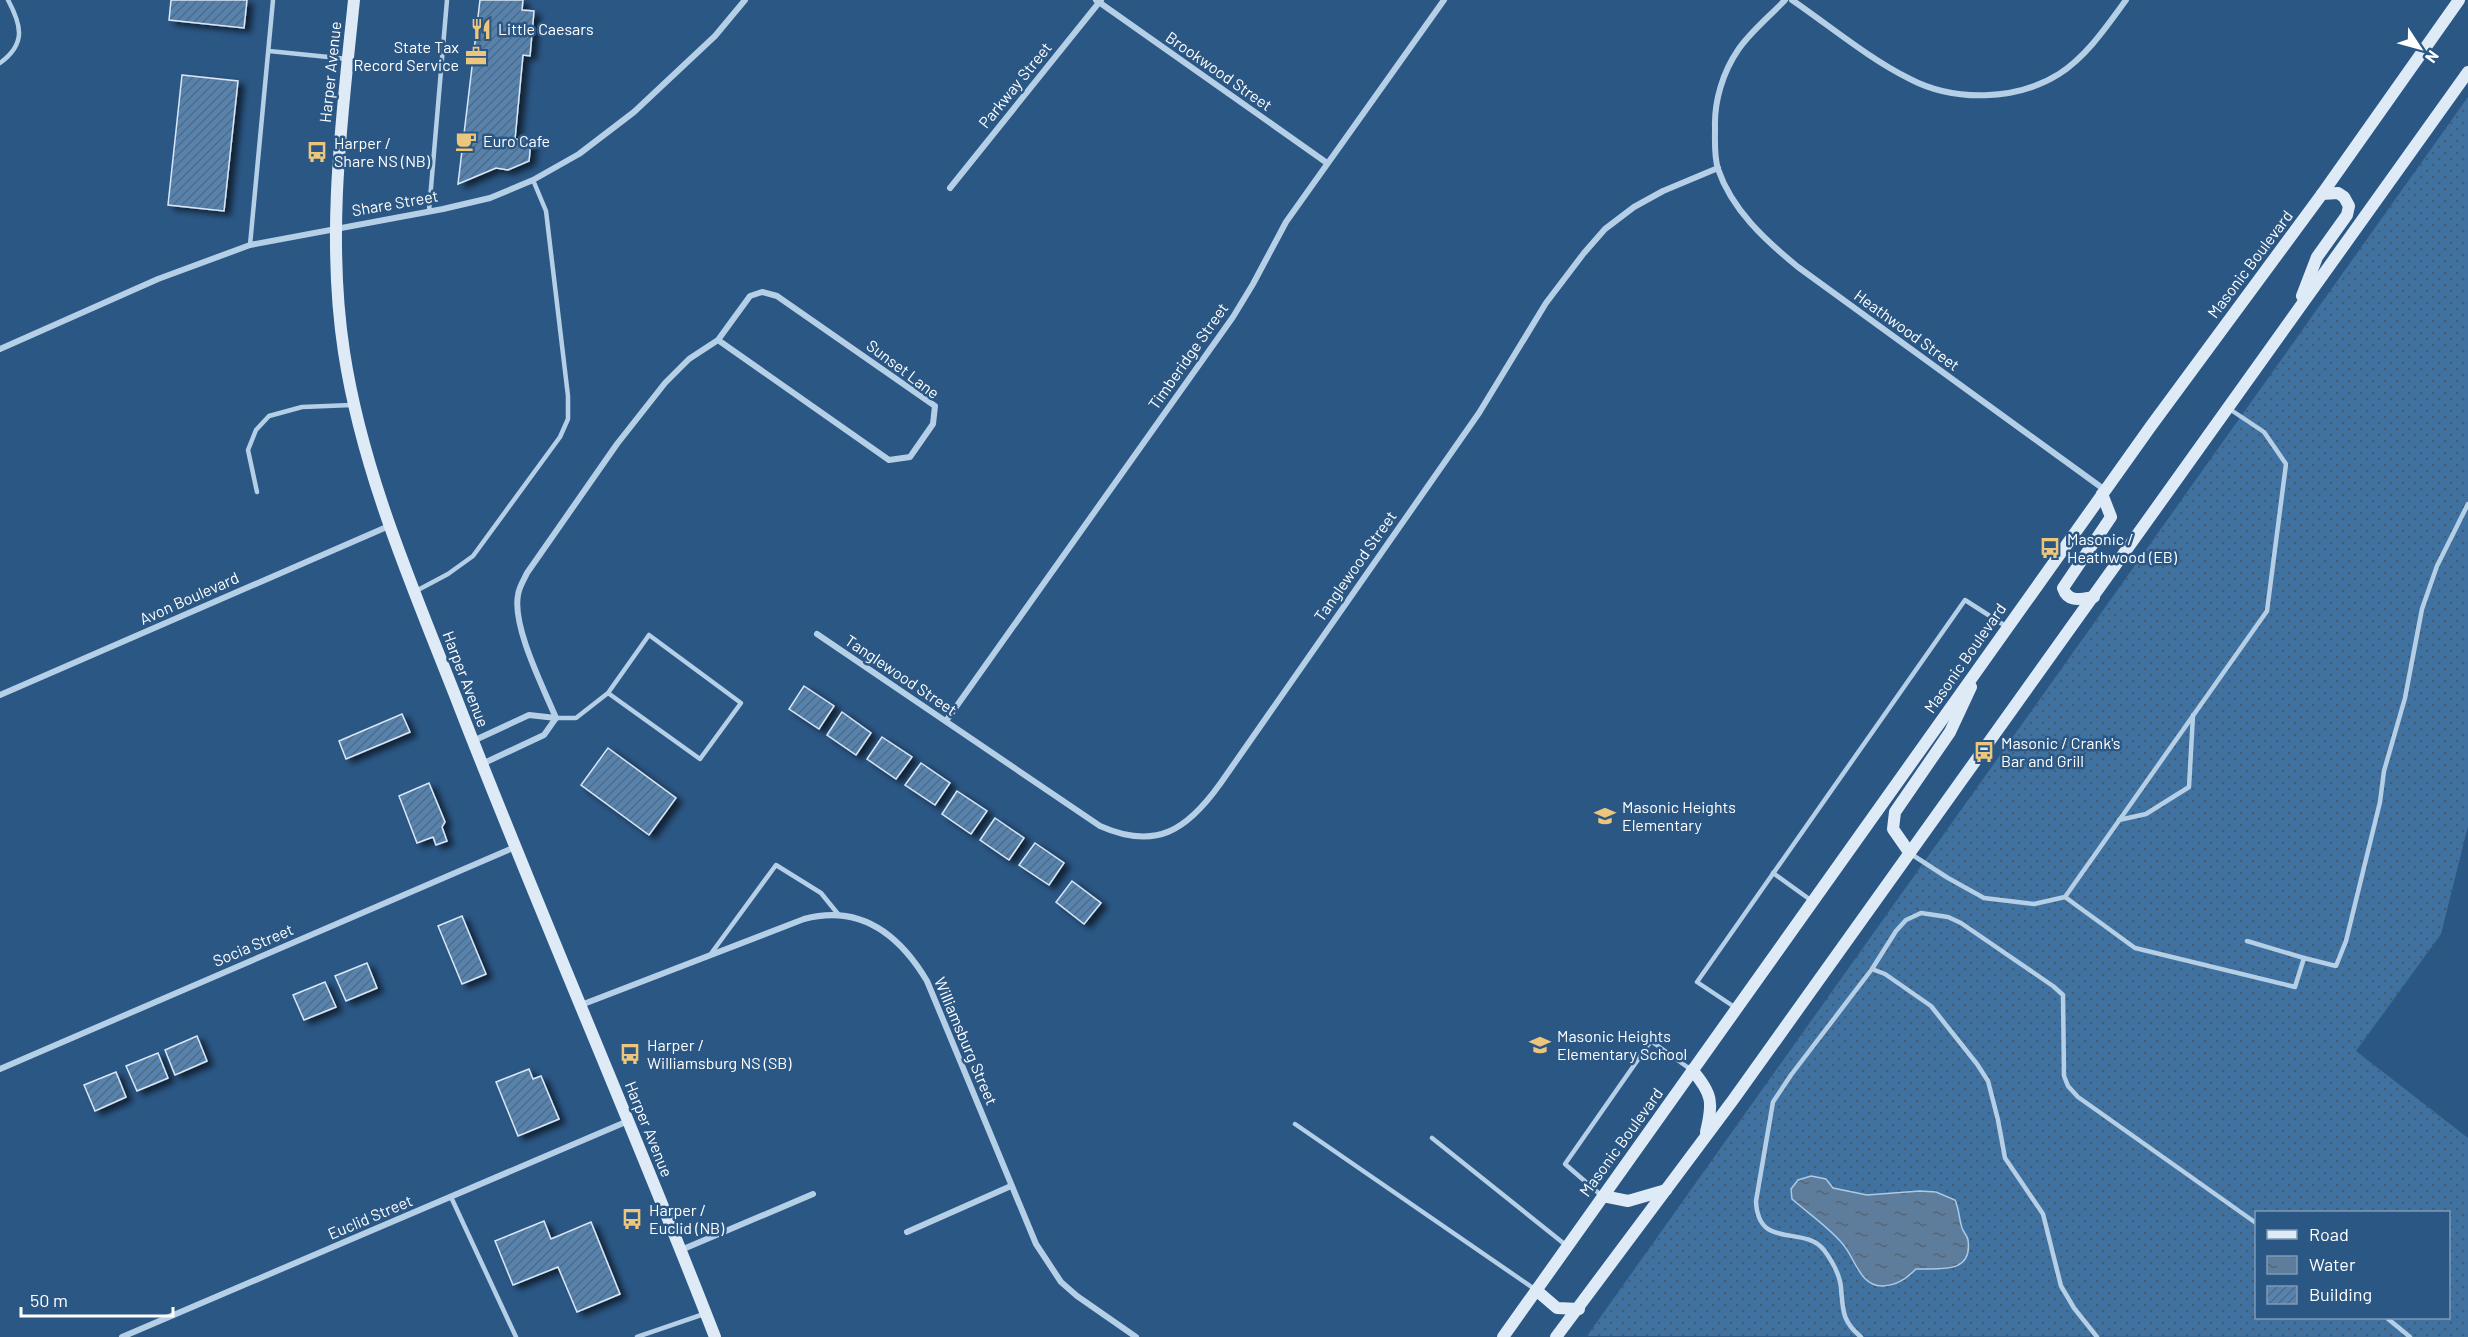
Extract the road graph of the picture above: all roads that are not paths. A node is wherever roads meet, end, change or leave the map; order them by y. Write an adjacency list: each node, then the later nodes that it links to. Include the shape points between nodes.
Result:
1 (8, 0): 14 (lane, via 20,27 19,40)
2 (273, 0): 12 (lane)
3 (354, 0): 13 (main road, Harper Avenue)
4 (447, 0): 21 (lane)
5 (746, 0): 18 (street, Share Street, via 715,36 634,112 579,154)
6 (1444, 0): 16 (street, Timberidge Street)
7 (1785, 0): 17 (street, via 1738,49 1726,72 1714,119)
8 (1792, 0): 9 (street, via 1910,79 1962,95 2011,92 2059,74 2083,54)
9 (2126, 0)
10 (2459, 0): 20 (main road, Masonic Boulevard)
11 (1099, 1): 16 (street, Brookwood Street); 19 (street, Parkway Street)
12 (268, 51): 13 (lane); 23 (lane)
13 (348, 59): 22 (main road, Harper Avenue)
14 (0, 63)
15 (2468, 72): 24 (main road)
16 (1327, 163): 42 (street, Timberidge Street, via 1286,222 1233,317)
17 (1718, 168): 30 (street, Heathwood Street, via 1735,202 1770,244); 42 (street, Tanglewood Street, via 1635,207 1605,229 1584,253 1546,303 1479,413 1220,784 1178,829 1134,837 1100,826)
18 (533, 180): 21 (street, Share Street, via 490,198); 33 (lane, via 546,211 568,419 560,437 473,556)
19 (950, 188)
20 (2322, 194): 24 (main road, via 2338,193 2344,197 2349,206 2347,215 2317,257); 30 (main road, Masonic Boulevard)
21 (429, 211): 22 (street, Share Street)
22 (335, 228): 23 (street, Share Street); 27 (main road, Harper Avenue, via 342,330)
23 (250, 245): 26 (street, Share Street, via 158,279)
24 (2294, 314): 28 (main road)
25 (718, 340): 25 (street, Sunset Lane, via 750,296 762,292 777,296 935,406 933,424 910,458 889,460); 41 (street, Sunset Lane, via 689,359 665,383 527,573 518,593 517,613 523,633)
26 (0, 349)
27 (355, 404): 29 (lane, via 302,407 269,416 256,430 248,450); 32 (main road, Harper Avenue)
28 (2228, 408): 34 (main road); 40 (lane, via 2264,432 2286,464 2267,611)
29 (256, 492)
30 (2103, 492): 34 (main road, via 2111,517 2063,588 2065,594 2076,600); 35 (main road, Masonic Boulevard)
31 (2468, 504): 54 (lane, via 2421,609 2405,698 2384,771 2346,941 2336,966)
32 (389, 526): 33 (main road, Harper Avenue); 39 (street, Avon Boulevard)
33 (415, 592): 43 (main road, Harper Avenue)
34 (2094, 597): 47 (main road)
35 (2007, 627): 37 (main road, Masonic Boulevard); 48 (lane, via 1965,600)
36 (817, 634): 42 (street, Tanglewood Street)
37 (1985, 659): 47 (main road, via 1950,732 1895,812 1893,830); 50 (main road, Masonic Boulevard)
38 (608, 693): 38 (lane, via 649,635 741,703 700,759); 41 (lane, via 576,718)
39 (0, 695)
40 (2193, 716): 45 (lane); 45 (lane, via 2189,787 2146,814)
41 (556, 717): 43 (street, via 529,715); 44 (street, via 544,735)
42 (946, 722)
43 (473, 741): 44 (main road, Harper Avenue)
44 (482, 764): 46 (main road, Harper Avenue)
45 (2119, 820): 49 (lane)
46 (516, 846): 56 (main road, Harper Avenue); 58 (street, Socia Street)
47 (1909, 852): 49 (lane, via 1984,898 2034,904); 63 (main road)
48 (1773, 873): 50 (lane); 57 (lane, via 1697,982)
49 (2065, 897): 54 (lane, via 2135,948 2197,964 2295,987)
50 (1812, 901): 57 (main road, Masonic Boulevard)
51 (838, 914): 53 (street, Williamsburg Street, via 804,919); 53 (lane, via 821,893 776,865); 64 (street, Williamsburg Street, via 852,915 871,924 918,965)
52 (2247, 942): 54 (lane)
53 (710, 955): 56 (street, Williamsburg Street)
54 (2304, 958)
55 (1872, 969): 69 (lane, via 1896,931 1906,920 1921,913 1948,917 1993,943 2063,995 2064,1076 2073,1091); 84 (lane, via 1773,1102 1756,1201 1756,1211 1767,1228 1776,1234 1815,1241 1824,1250 1837,1271 1844,1317); 85 (lane, via 1931,1006 1977,1064 1988,1082 2006,1158 2043,1214 2061,1286)
56 (581, 1005): 60 (main road, Harper Avenue)
57 (1736, 1008): 59 (main road, Masonic Boulevard)
58 (0, 1068)
59 (1692, 1070): 63 (main road, via 1706,1086 1712,1106); 67 (main road, Masonic Boulevard); 67 (lane, via 1651,1041 1565,1164)
60 (628, 1121): 68 (street, Euclid Street); 72 (main road, Harper Avenue)
61 (1294, 1124): 73 (lane)
62 (1432, 1138): 71 (lane)
63 (1704, 1139): 65 (main road)
64 (1011, 1186): 70 (street); 81 (street, Williamsburg Street, via 1036,1244 1062,1282)
65 (1666, 1190): 67 (main road, via 1628,1201); 74 (main road)
66 (813, 1194): 72 (street)
67 (1602, 1196): 71 (main road, Masonic Boulevard)
68 (451, 1197): 77 (street, Euclid Street); 78 (lane)
69 (2255, 1222)
70 (907, 1232)
71 (1567, 1246): 73 (main road, Masonic Boulevard)
72 (680, 1250): 75 (main road, Harper Avenue)
73 (1536, 1290): 74 (main road, via 1557,1308); 82 (main road, Masonic Boulevard)
74 (1579, 1309): 83 (main road)
75 (706, 1313): 79 (lane); 80 (main road, Harper Avenue)
76 (2389, 1319): 86 (lane)
77 (122, 1337)
78 (516, 1337)
79 (637, 1337)
80 (715, 1337)
81 (1136, 1337)
82 (1503, 1337)
83 (1556, 1337)
84 (1861, 1337)
85 (2097, 1337)
86 (2410, 1337)

